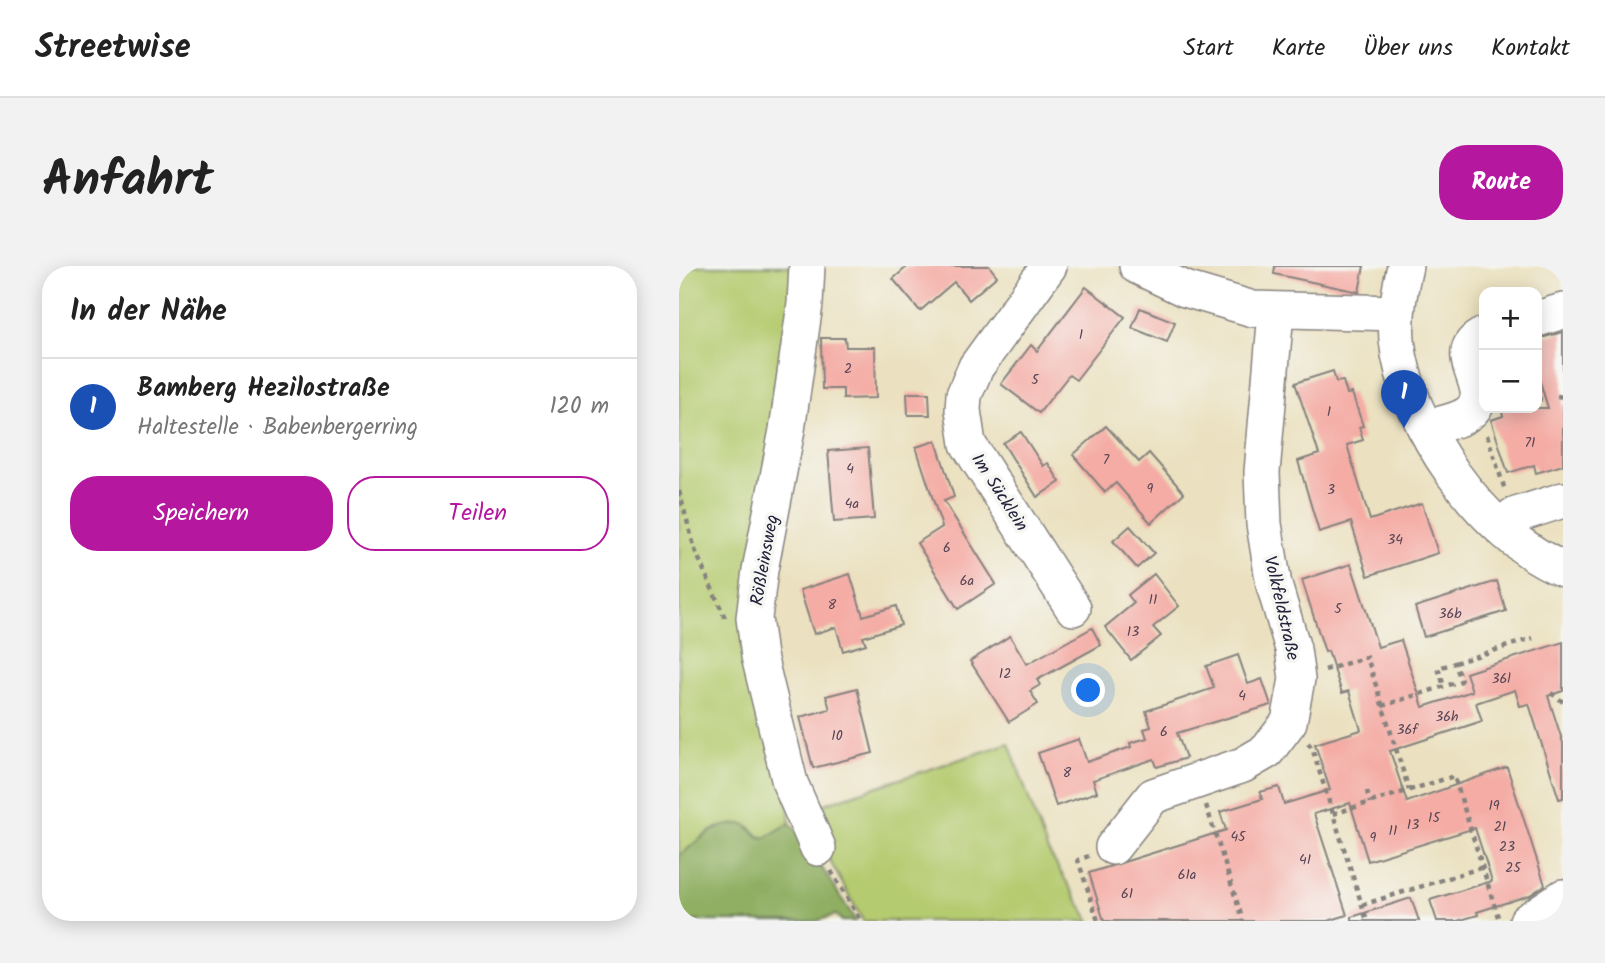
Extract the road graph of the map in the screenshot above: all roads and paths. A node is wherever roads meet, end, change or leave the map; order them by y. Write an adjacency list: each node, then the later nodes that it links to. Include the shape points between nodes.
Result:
1 (807, 266): 34 (street, Rößleinsweg, via 787,430 754,618 790,783)
2 (1049, 266): 18 (street, Im Sücklein, via 976,368 963,410 968,444)
3 (1137, 266): 6 (street, via 1185,289)
4 (1405, 266): 7 (street)
5 (1563, 310): 8 (street)
6 (1276, 312): 7 (street); 22 (street, Volkfeldstraße, via 1263,435 1264,524)
7 (1396, 313): 13 (street, via 1404,372)
8 (1542, 317)
9 (1479, 339): 13 (street, via 1468,355 1478,394 1475,407 1466,415)
10 (1542, 400): 11 (path)
11 (1545, 400)
12 (1484, 427): 16 (path)
13 (1425, 428): 16 (street, via 1459,479)
14 (679, 491): 19 (path, via 703,570)
15 (1563, 500): 16 (street)
16 (1507, 522): 17 (street, via 1529,551)
17 (1563, 569)
18 (1073, 608)
19 (730, 629)
20 (1533, 638): 21 (path)
21 (1455, 663): 23 (path, via 1438,668); 23 (path, via 1461,681)
22 (1297, 679): 26 (path, via 1367,657); 27 (street, Volkfeldstraße)
23 (1444, 686): 26 (path)
24 (1551, 693): 25 (path)
25 (1563, 702)
26 (1383, 706): 29 (path)
27 (1289, 722): 28 (street, Volkfeldstraße, via 1267,751); 32 (path, via 1312,748)
28 (1199, 780): 33 (street, Volkfeldstraße, via 1153,796); 41 (path)
29 (1410, 790): 31 (path); 36 (path, via 1454,776)
30 (1367, 791): 31 (path)
31 (1370, 803): 32 (path)
32 (1333, 814): 38 (path)
33 (1113, 847)
34 (818, 848): 39 (path)
35 (1078, 860): 40 (path)
36 (1483, 867): 38 (path); 43 (path)
37 (1563, 897): 44 (street)
38 (1362, 905): 42 (path)
39 (861, 921)
40 (1098, 921)
41 (1243, 921)
42 (1367, 921)
43 (1500, 921)
44 (1527, 921)

